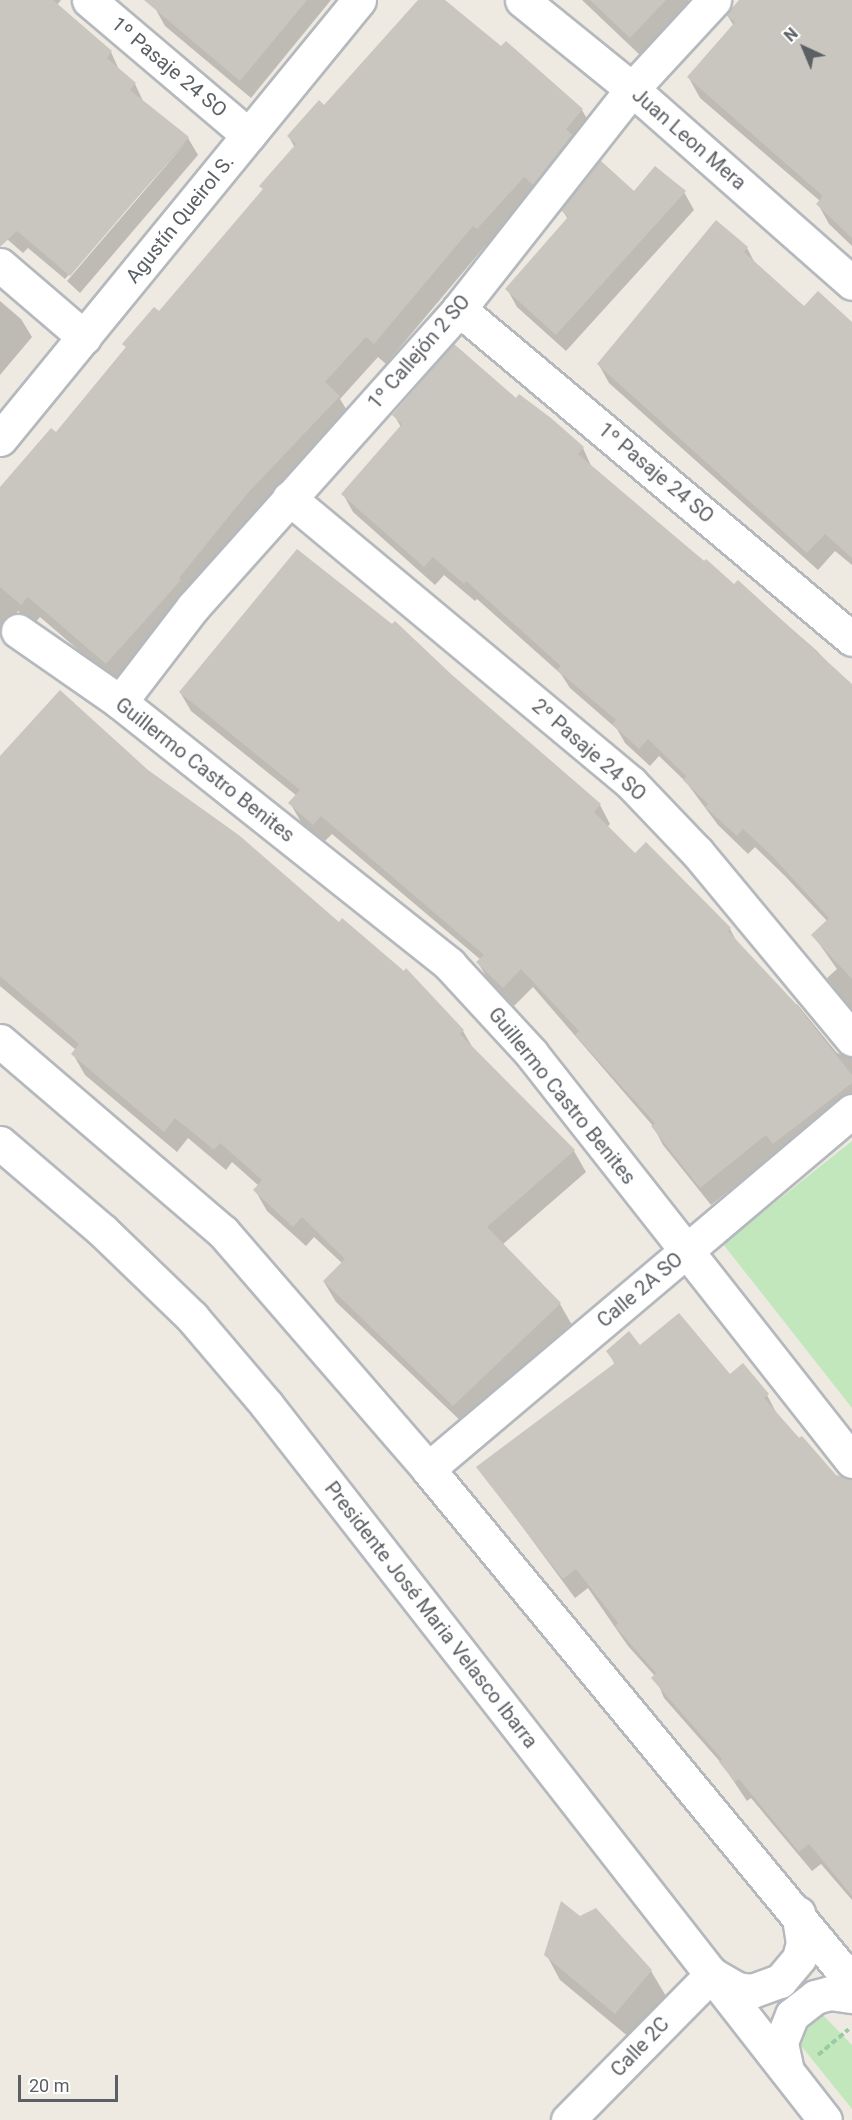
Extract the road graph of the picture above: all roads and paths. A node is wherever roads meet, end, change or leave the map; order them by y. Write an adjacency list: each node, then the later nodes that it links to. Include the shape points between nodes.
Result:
1 (89, 0): 6 (street, 1º Pasaje 24 SO)
2 (359, 0): 6 (street, Agustín Queirol S.)
3 (522, 0): 5 (street, Juan Leon Mera)
4 (714, 0): 5 (street, 1º Callejón 2 SO)
5 (632, 89): 8 (street, Juan Leon Mera); 9 (street, 1º Callejón 2 SO)
6 (248, 135): 10 (street, Agustín Queirol S.)
7 (0, 265): 10 (street)
8 (852, 283)
9 (459, 309): 12 (street, 1º Callejón 2 SO); 14 (street, 1º Pasaje 24 SO)
10 (84, 337): 11 (street, Agustín Queirol S.)
11 (0, 439)
12 (289, 498): 15 (street, 1º Callejón 2 SO, via 194,607); 16 (street, 2º Pasaje 24 SO, via 631,783 697,852)
13 (18, 632): 15 (street, Guillermo Castro Benites)
14 (852, 639)
15 (120, 702): 21 (street, Guillermo Castro Benites, via 449,964 531,1053)
16 (852, 1039)
17 (0, 1041): 18 (street)
18 (14, 1065): 23 (street, via 223,1232)
19 (852, 1111): 21 (street, Calle 2A SO)
20 (0, 1143): 25 (street, Presidente José Maria Velasco Ibarra, via 103,1231 192,1317 266,1404)
21 (687, 1251): 22 (street, Guillermo Castro Benites); 23 (street, Calle 2A SO)
22 (852, 1461)
23 (428, 1469): 24 (street)
24 (798, 1913): 25 (street, via 803,1943 795,1964 780,1981 752,1991 737,1989); 26 (street)
25 (712, 1974): 28 (street, Presidente José Maria Velasco Ibarra); 29 (street, Calle 2C)
26 (852, 1982)
27 (852, 1996): 28 (street, via 830,1993 815,1997 792,2014 782,2042)
28 (787, 2071): 30 (street, Presidente José Maria Velasco Ibarra)
29 (568, 2120)
30 (825, 2120)

